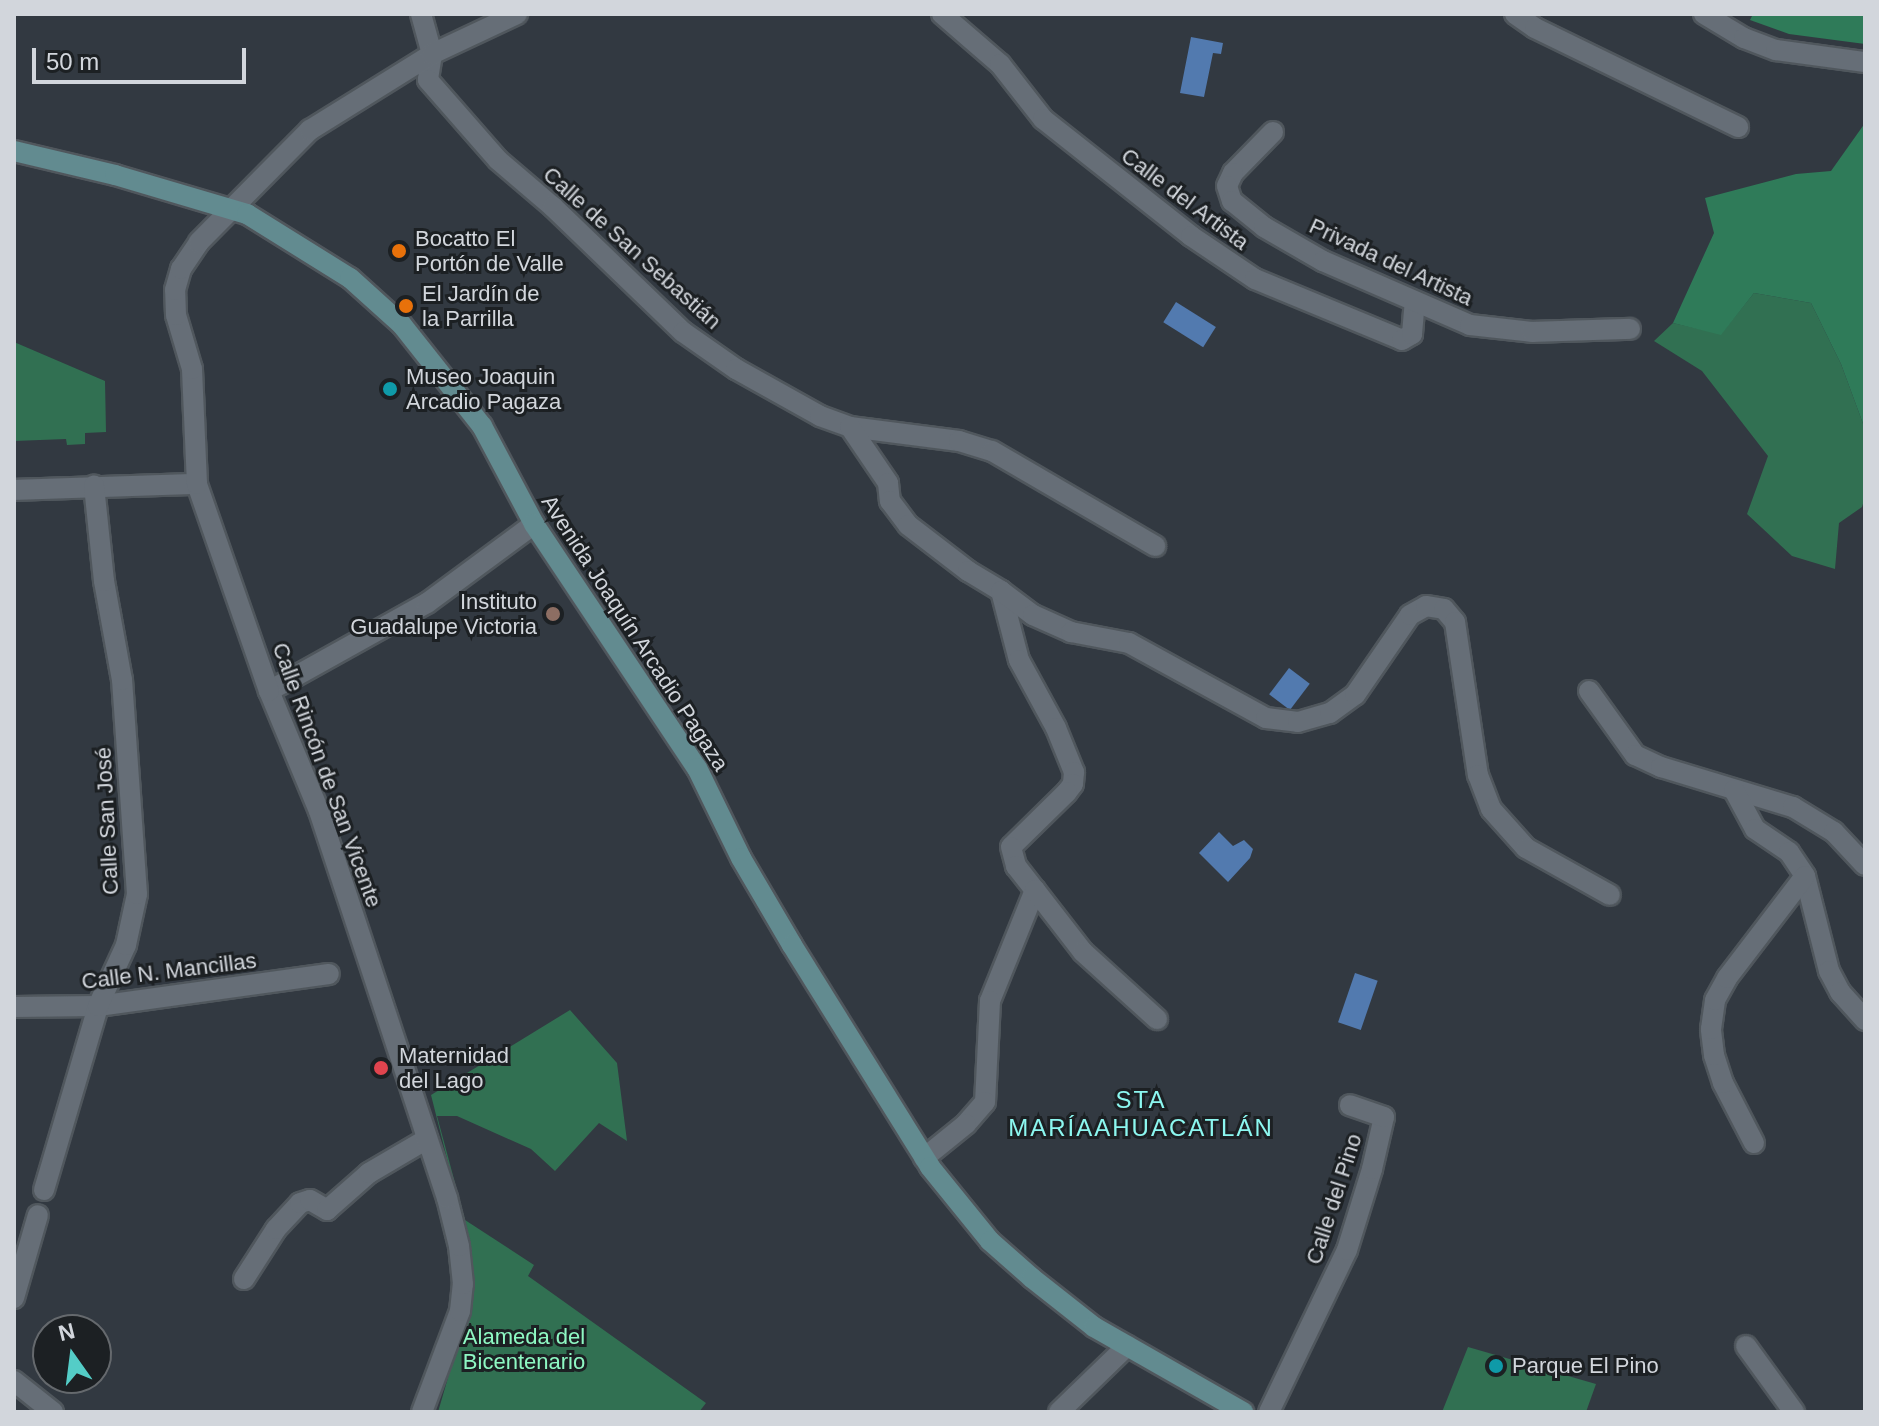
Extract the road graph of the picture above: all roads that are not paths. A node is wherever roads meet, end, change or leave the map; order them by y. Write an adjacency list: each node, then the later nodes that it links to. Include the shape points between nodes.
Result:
1 (421, 14): 6 (street, Calle de San Sebastián)
2 (517, 14): 6 (street, Calle Rincón de San Vicente)
3 (942, 14): 12 (street, Calle del Artista, via 1000,64 1043,119 1255,279 1402,340 1412,334)
4 (1515, 14): 8 (street)
5 (1704, 14): 7 (street, via 1776,50)
6 (432, 54): 11 (street, Calle Rincón de San Vicente, via 310,130); 14 (street, Calle de San Sebastián, via 428,80 498,160 683,332 736,369)
7 (1865, 62)
8 (1738, 127)
9 (1273, 132): 12 (street, Privada del Artista, via 1233,173 1227,186 1232,201 1264,227 1323,261)
10 (14, 151): 11 (street, Avenida Joaquín Arcadio Pagaza)
11 (228, 209): 15 (street, Calle Rincón de San Vicente, via 181,269 175,290 176,315 192,369); 18 (street, Avenida Joaquín Arcadio Pagaza, via 247,214 325,261 402,325 468,403)
12 (1415, 302): 13 (street, Privada del Artista, via 1495,330)
13 (1630, 329)
14 (850, 427): 19 (street, Calle de San Sebastián, via 976,444); 20 (street, via 888,483 890,501 908,525)
15 (197, 484): 16 (street); 21 (street, Calle Rincón de San Vicente)
16 (94, 486): 17 (street); 29 (street, Calle San José, via 102,571 122,680 137,877 126,945)
17 (14, 490)
18 (534, 524): 21 (street, via 427,603); 36 (street, Avenida Joaquín Arcadio Pagaza, via 697,768 770,908)
19 (1155, 546)
20 (1001, 591): 26 (street, via 1019,660 1074,772 1067,792 1011,847 1016,866); 27 (street, via 1033,615 1071,632 1129,643 1266,718 1298,722 1330,713 1355,695 1410,615 1426,606 1444,609 1455,622 1478,775 1491,809 1526,848)
21 (269, 691): 34 (street, Calle Rincón de San Vicente, via 319,811)
22 (1589, 691): 23 (street, via 1635,755)
23 (1734, 790): 24 (street, via 1793,807 1834,832); 25 (street, via 1755,829 1789,852)
24 (1865, 865)
25 (1805, 876): 32 (street, via 1829,971); 35 (street, via 1715,1000 1714,1055)
26 (1035, 890): 31 (street, via 1083,952); 36 (street, via 990,1001 985,1102)
27 (1610, 895)
28 (329, 974): 29 (street, Calle N. Mancillas)
29 (98, 1006): 30 (street, Calle N. Mancillas); 37 (street, Calle San José)
30 (14, 1007)
31 (1157, 1019)
32 (1865, 1020)
33 (1350, 1105): 48 (street, Calle del Pino, via 1384,1117 1372,1169 1347,1250)
34 (427, 1139): 39 (street, via 369,1173 327,1210 310,1200 300,1203); 45 (street, Calle Rincón de San Vicente, via 453,1222 463,1284 460,1311)
35 (1754, 1143)
36 (924, 1158): 41 (street, Avenida Joaquín Arcadio Pagaza, via 990,1241 1094,1327)
37 (44, 1190)
38 (38, 1215): 40 (street)
39 (244, 1279)
40 (14, 1298)
41 (1127, 1346): 46 (street); 47 (street, Avenida Joaquín Arcadio Pagaza)
42 (1746, 1346): 49 (street)
43 (14, 1381): 44 (street)
44 (53, 1412)
45 (422, 1412)
46 (1059, 1412)
47 (1243, 1412)
48 (1269, 1412)
49 (1794, 1412)

